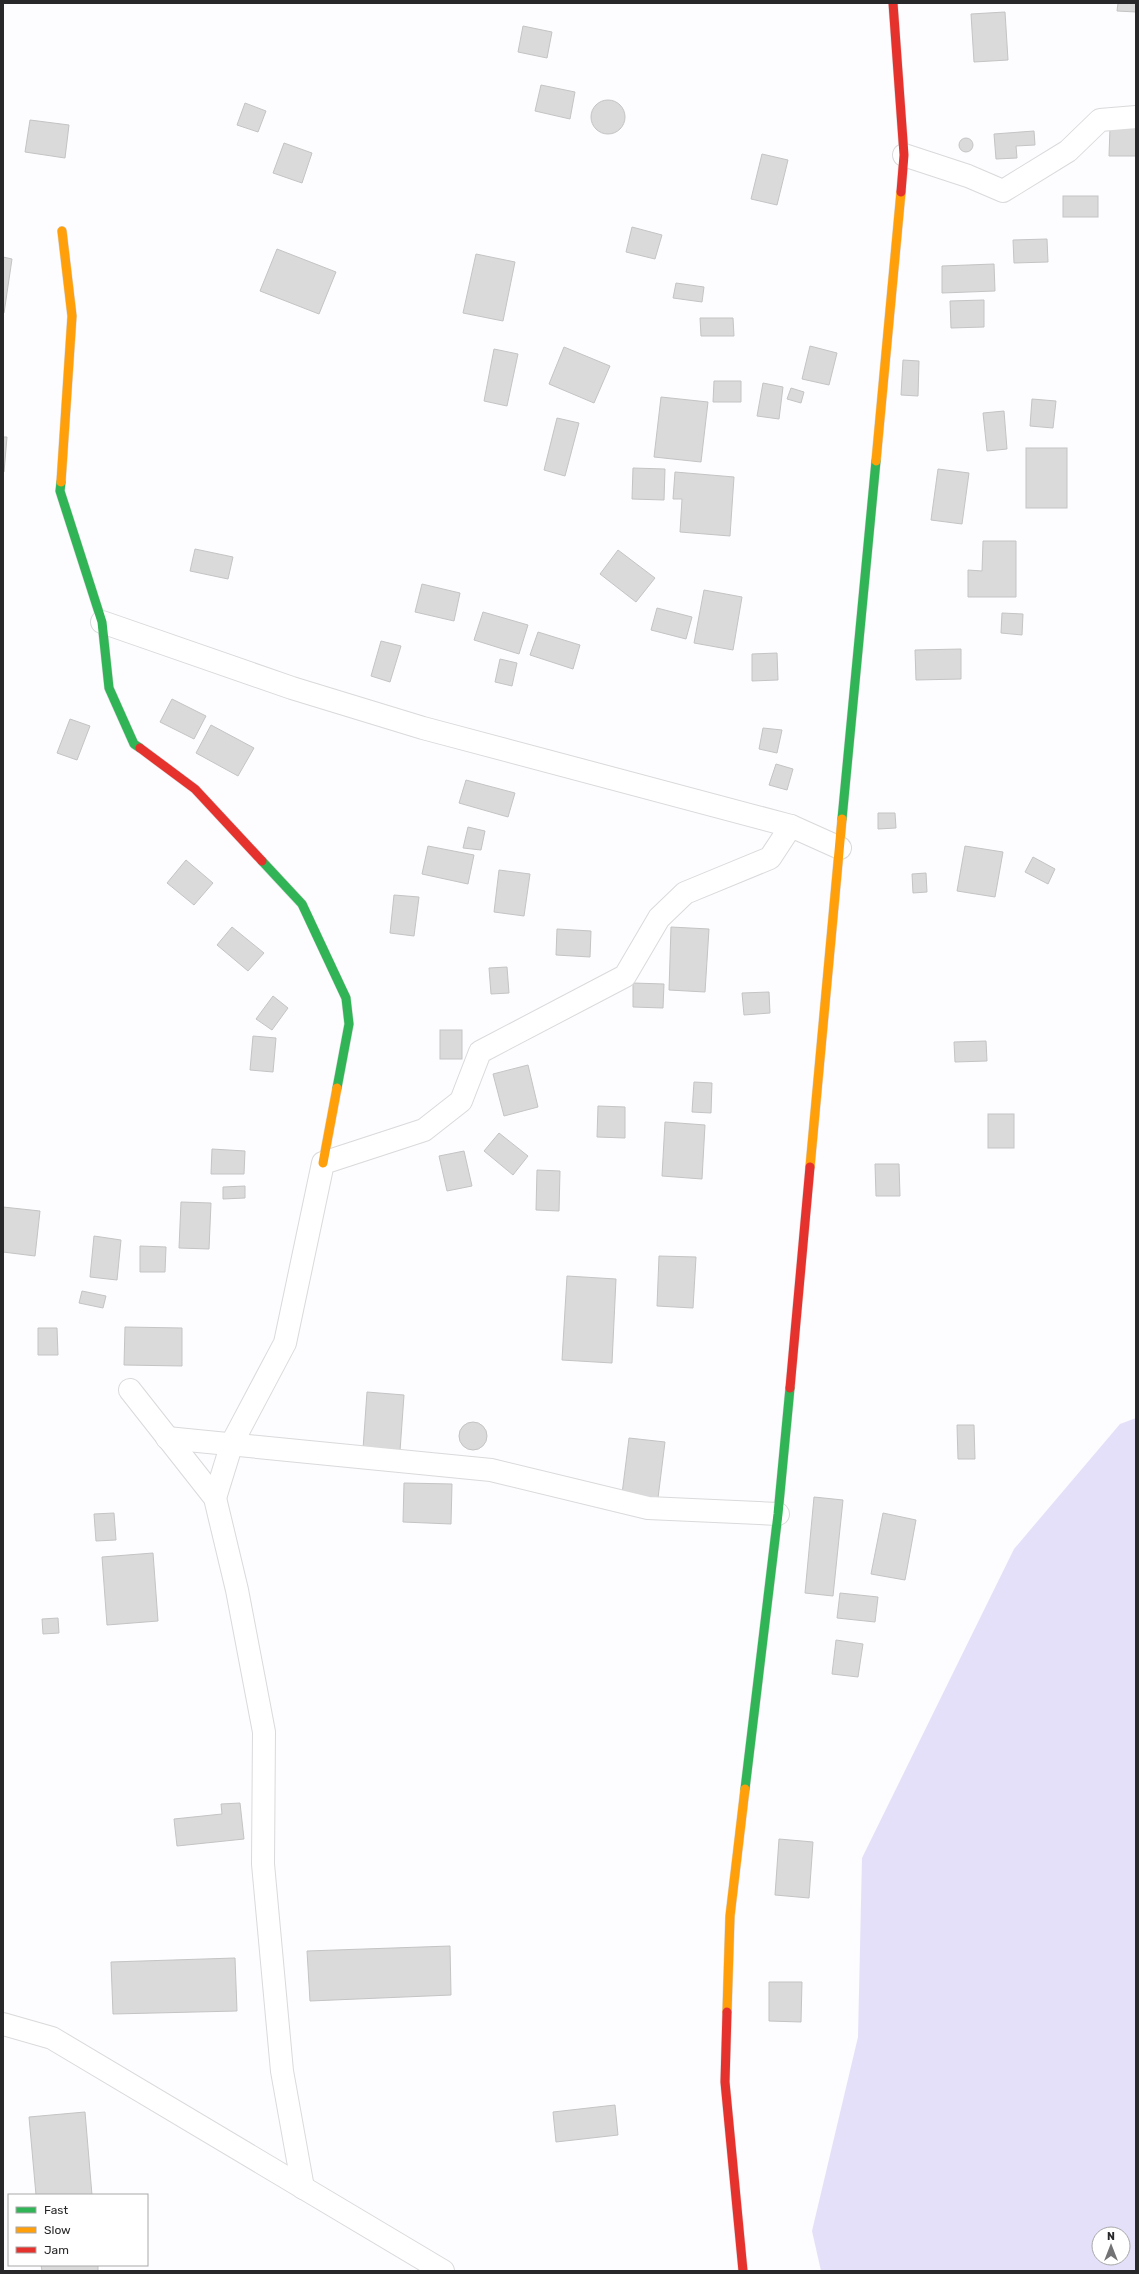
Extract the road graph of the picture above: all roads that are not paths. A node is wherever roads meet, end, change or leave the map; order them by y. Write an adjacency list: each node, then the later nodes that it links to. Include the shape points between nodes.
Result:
1 (893, 3): 3 (main road)
2 (1136, 117): 3 (street, via 1100,120 1068,151 1003,191 968,176)
3 (904, 155): 7 (main road)
4 (62, 230): 5 (main road, via 72,316 60,491)
5 (102, 622): 6 (street, via 292,688 423,728); 8 (main road, via 109,688 134,744 195,789 302,904 346,998 349,1024)
6 (791, 826): 7 (street); 8 (street, via 770,858 685,893 659,918 625,976 480,1052 461,1101 424,1130)
7 (840, 848): 13 (main road)
8 (324, 1163): 11 (street, via 285,1343)
9 (130, 1390): 10 (street)
10 (167, 1438): 11 (street); 12 (street)
11 (232, 1443): 12 (street); 13 (street, via 491,1470 648,1508)
12 (215, 1498): 15 (street, via 237,1590 264,1732 263,1864 282,2071)
13 (778, 1514): 17 (main road, via 730,1916 725,2082)
14 (3, 2024): 15 (street, via 52,2038)
15 (303, 2188): 16 (street)
16 (443, 2271)
17 (743, 2271)

